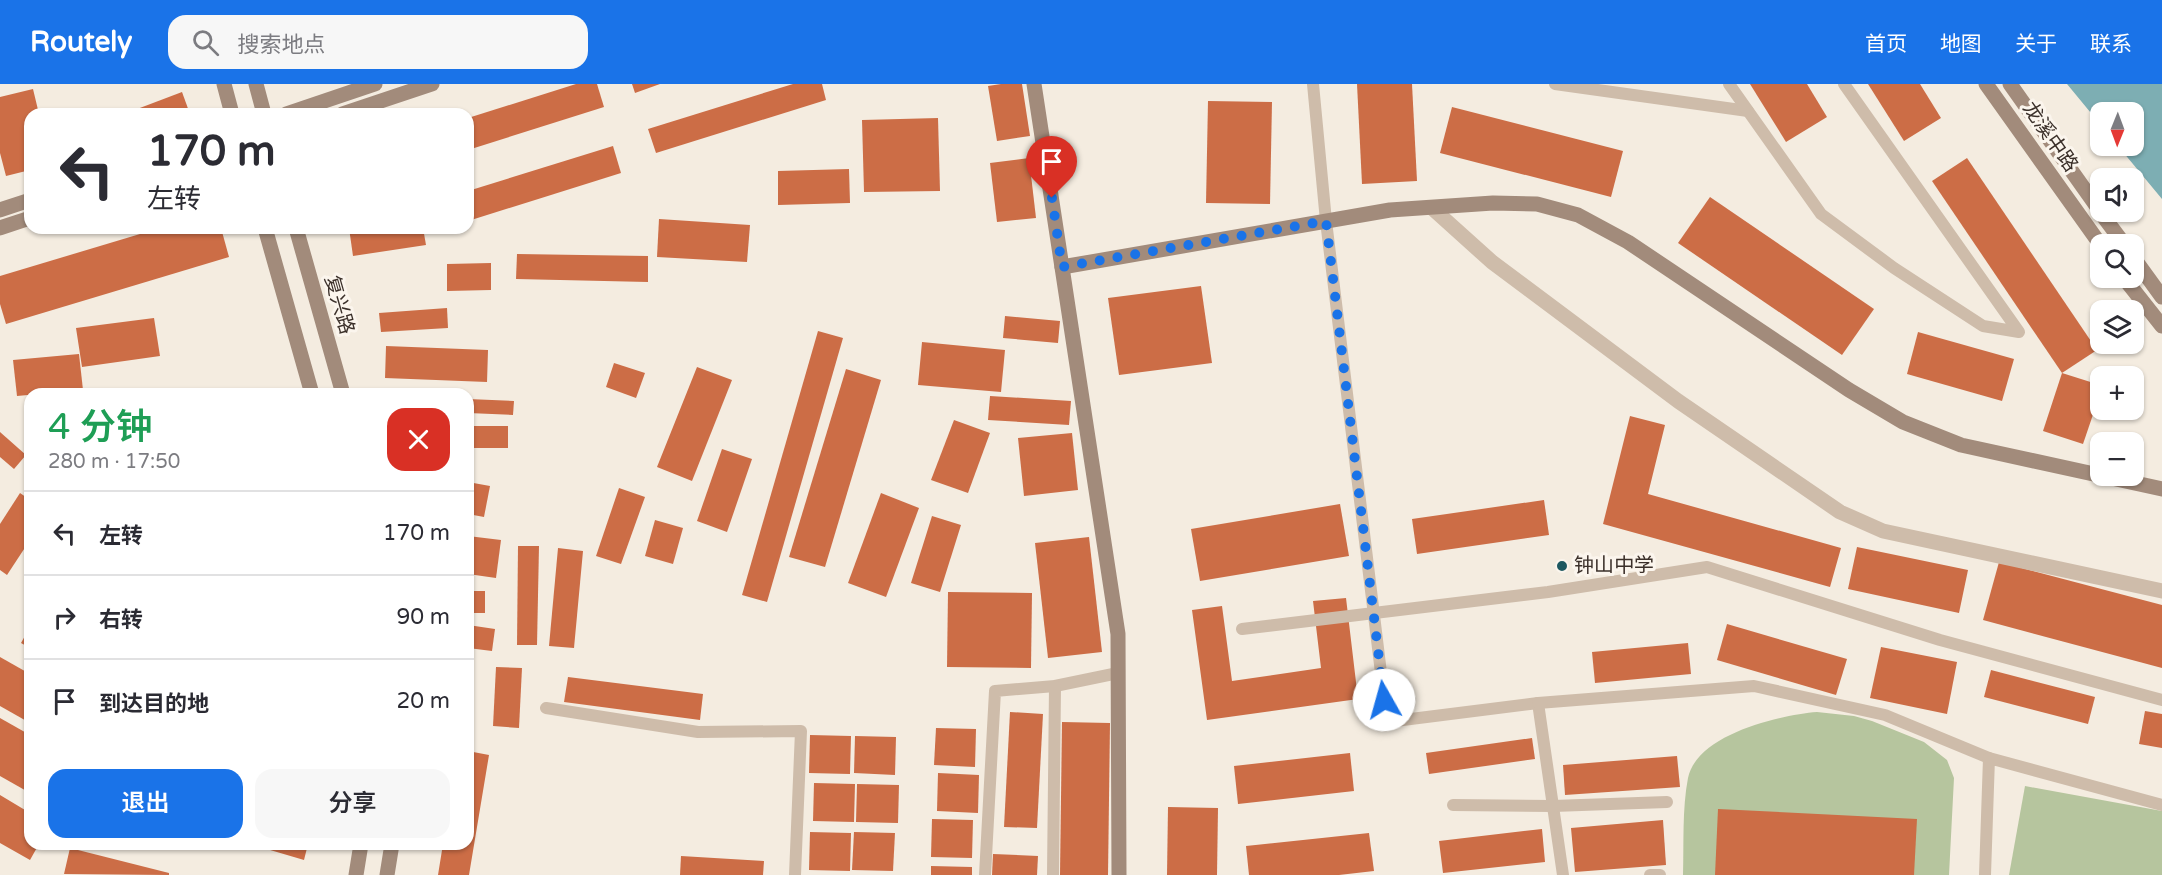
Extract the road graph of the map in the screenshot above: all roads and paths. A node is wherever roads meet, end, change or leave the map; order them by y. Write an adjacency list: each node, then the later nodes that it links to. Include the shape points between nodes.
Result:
1 (224, 84): 12 (street)
2 (256, 84): 13 (street)
3 (375, 84): 14 (street)
4 (432, 84): 15 (street)
5 (1034, 84): 27 (street)
6 (1313, 84): 22 (lane)
7 (1555, 84): 16 (lane)
8 (1729, 84): 16 (lane)
9 (1845, 84): 16 (lane, via 2019,332 1983,326 1821,214)
10 (1986, 84): 26 (street, 龙溪中路)
11 (2010, 84): 17 (street, 龙溪中路)
12 (230, 108)
13 (262, 108)
14 (304, 108)
15 (360, 108)
16 (1748, 111)
17 (2090, 197)
18 (24, 202): 20 (street)
19 (1432, 208): 22 (street, via 1390,210); 34 (street, via 1537,204 1578,215 1628,242 1903,422 1961,445); 35 (street, via 1492,262 1594,339 1840,512 1883,531)
20 (0, 210)
21 (24, 220): 23 (street)
22 (1326, 221): 27 (street); 36 (lane)
23 (0, 228)
24 (267, 234): 32 (street)
25 (298, 234): 33 (street, 复兴路)
26 (2093, 234)
27 (1062, 267): 38 (street, via 1118,634)
28 (2144, 272): 30 (street)
29 (2132, 288): 31 (street)
30 (2162, 297)
31 (2162, 326)
32 (310, 388)
33 (341, 388)
34 (2162, 489)
35 (2162, 591)
36 (1373, 612): 37 (lane); 40 (lane, via 1548,592 1707,567 1940,640); 41 (lane, via 1387,722)
37 (1242, 629)
38 (1118, 673): 39 (lane); 56 (street)
39 (1055, 686): 54 (lane, via 995,691); 55 (lane)
40 (2162, 700)
41 (1538, 703): 43 (lane, via 1754,686 1885,715); 47 (lane)
42 (546, 708): 53 (lane, via 698,732 801,731)
43 (1989, 758): 46 (lane); 59 (lane)
44 (1667, 802): 47 (lane)
45 (1453, 805): 47 (lane)
46 (2162, 805)
47 (1553, 806): 57 (lane)
48 (360, 850): 51 (street)
49 (391, 850): 52 (street)
50 (1660, 874): 58 (lane)
51 (356, 875)
52 (387, 875)
53 (795, 875)
54 (985, 875)
55 (1053, 875)
56 (1119, 875)
57 (1563, 875)
58 (1650, 875)
59 (1985, 875)

